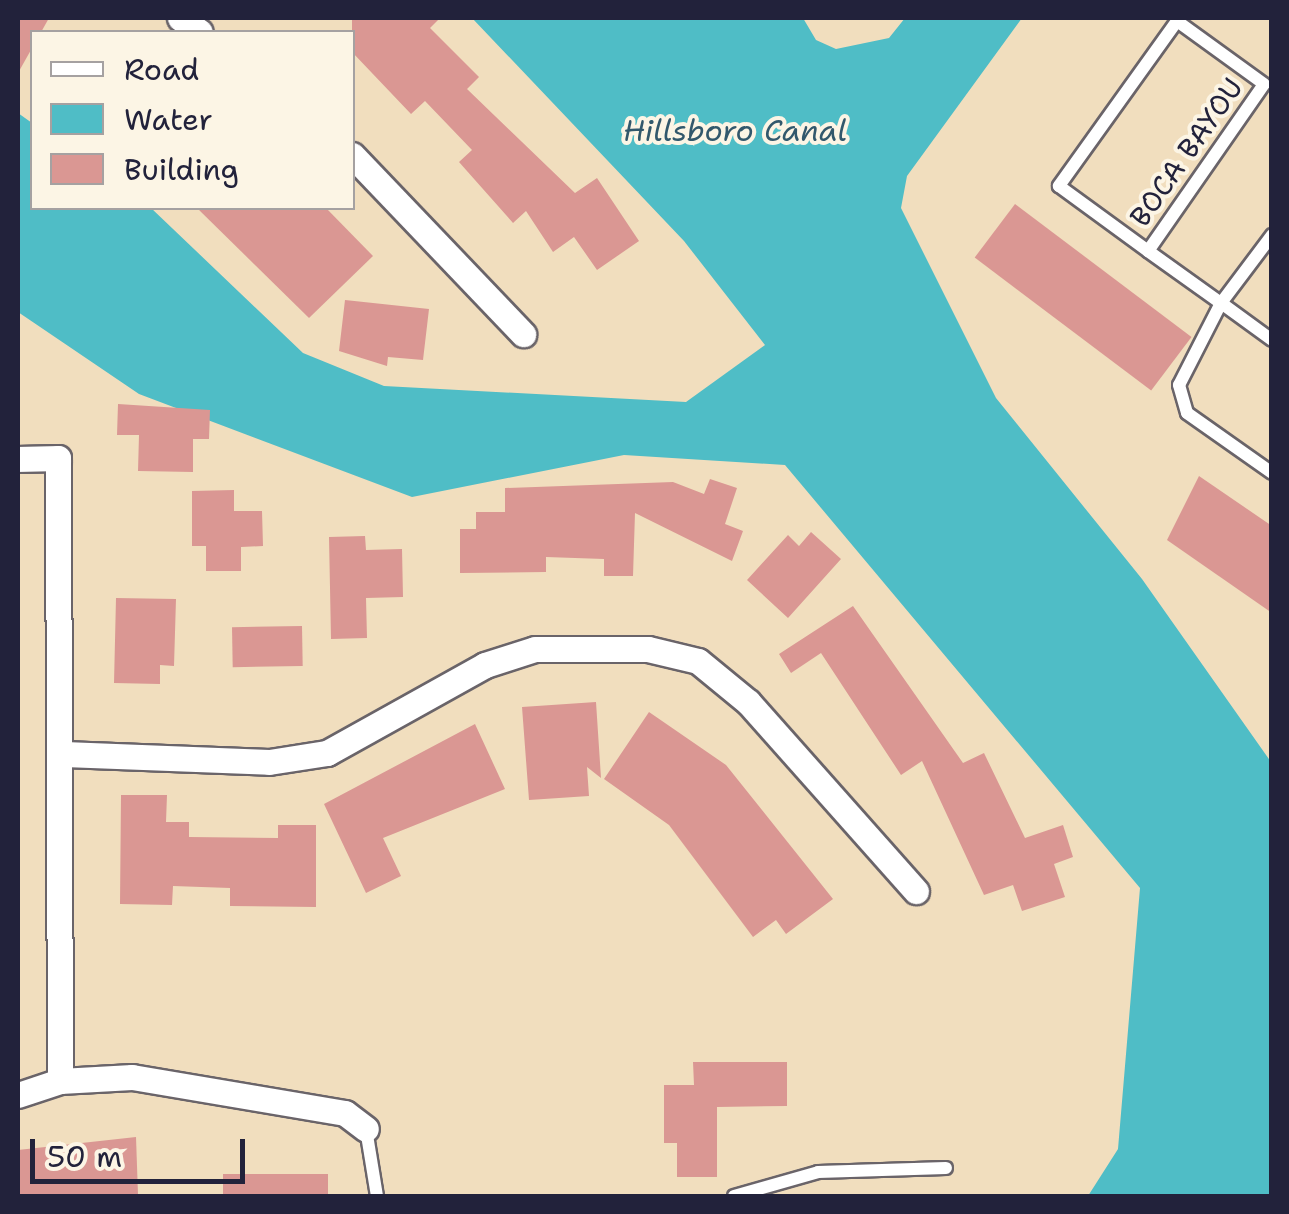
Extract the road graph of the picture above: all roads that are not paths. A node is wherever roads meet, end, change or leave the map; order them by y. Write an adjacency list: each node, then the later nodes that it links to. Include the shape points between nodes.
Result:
1 (355, 158): 5 (street)
2 (1272, 236): 4 (lane)
3 (1148, 250): 3 (lane, BOCA BAYOU, via 1058,186 1177,21 1264,84); 4 (lane, BOCA BAYOU)
4 (1221, 303): 6 (lane, BOCA BAYOU); 8 (lane, via 1179,384 1187,413)
5 (523, 334)
6 (1272, 340)
7 (18, 458): 9 (street, via 58,458)
8 (1272, 473)
9 (64, 754): 10 (street, via 270,762 326,753 502,660 592,645 648,650 698,661 748,702); 11 (street)
10 (916, 891)
11 (60, 1081): 12 (street); 13 (street, via 204,1084 345,1113)
12 (18, 1095)
13 (366, 1129): 15 (lane)
14 (946, 1168): 16 (lane, via 818,1172)
15 (377, 1196)
16 (734, 1196)

